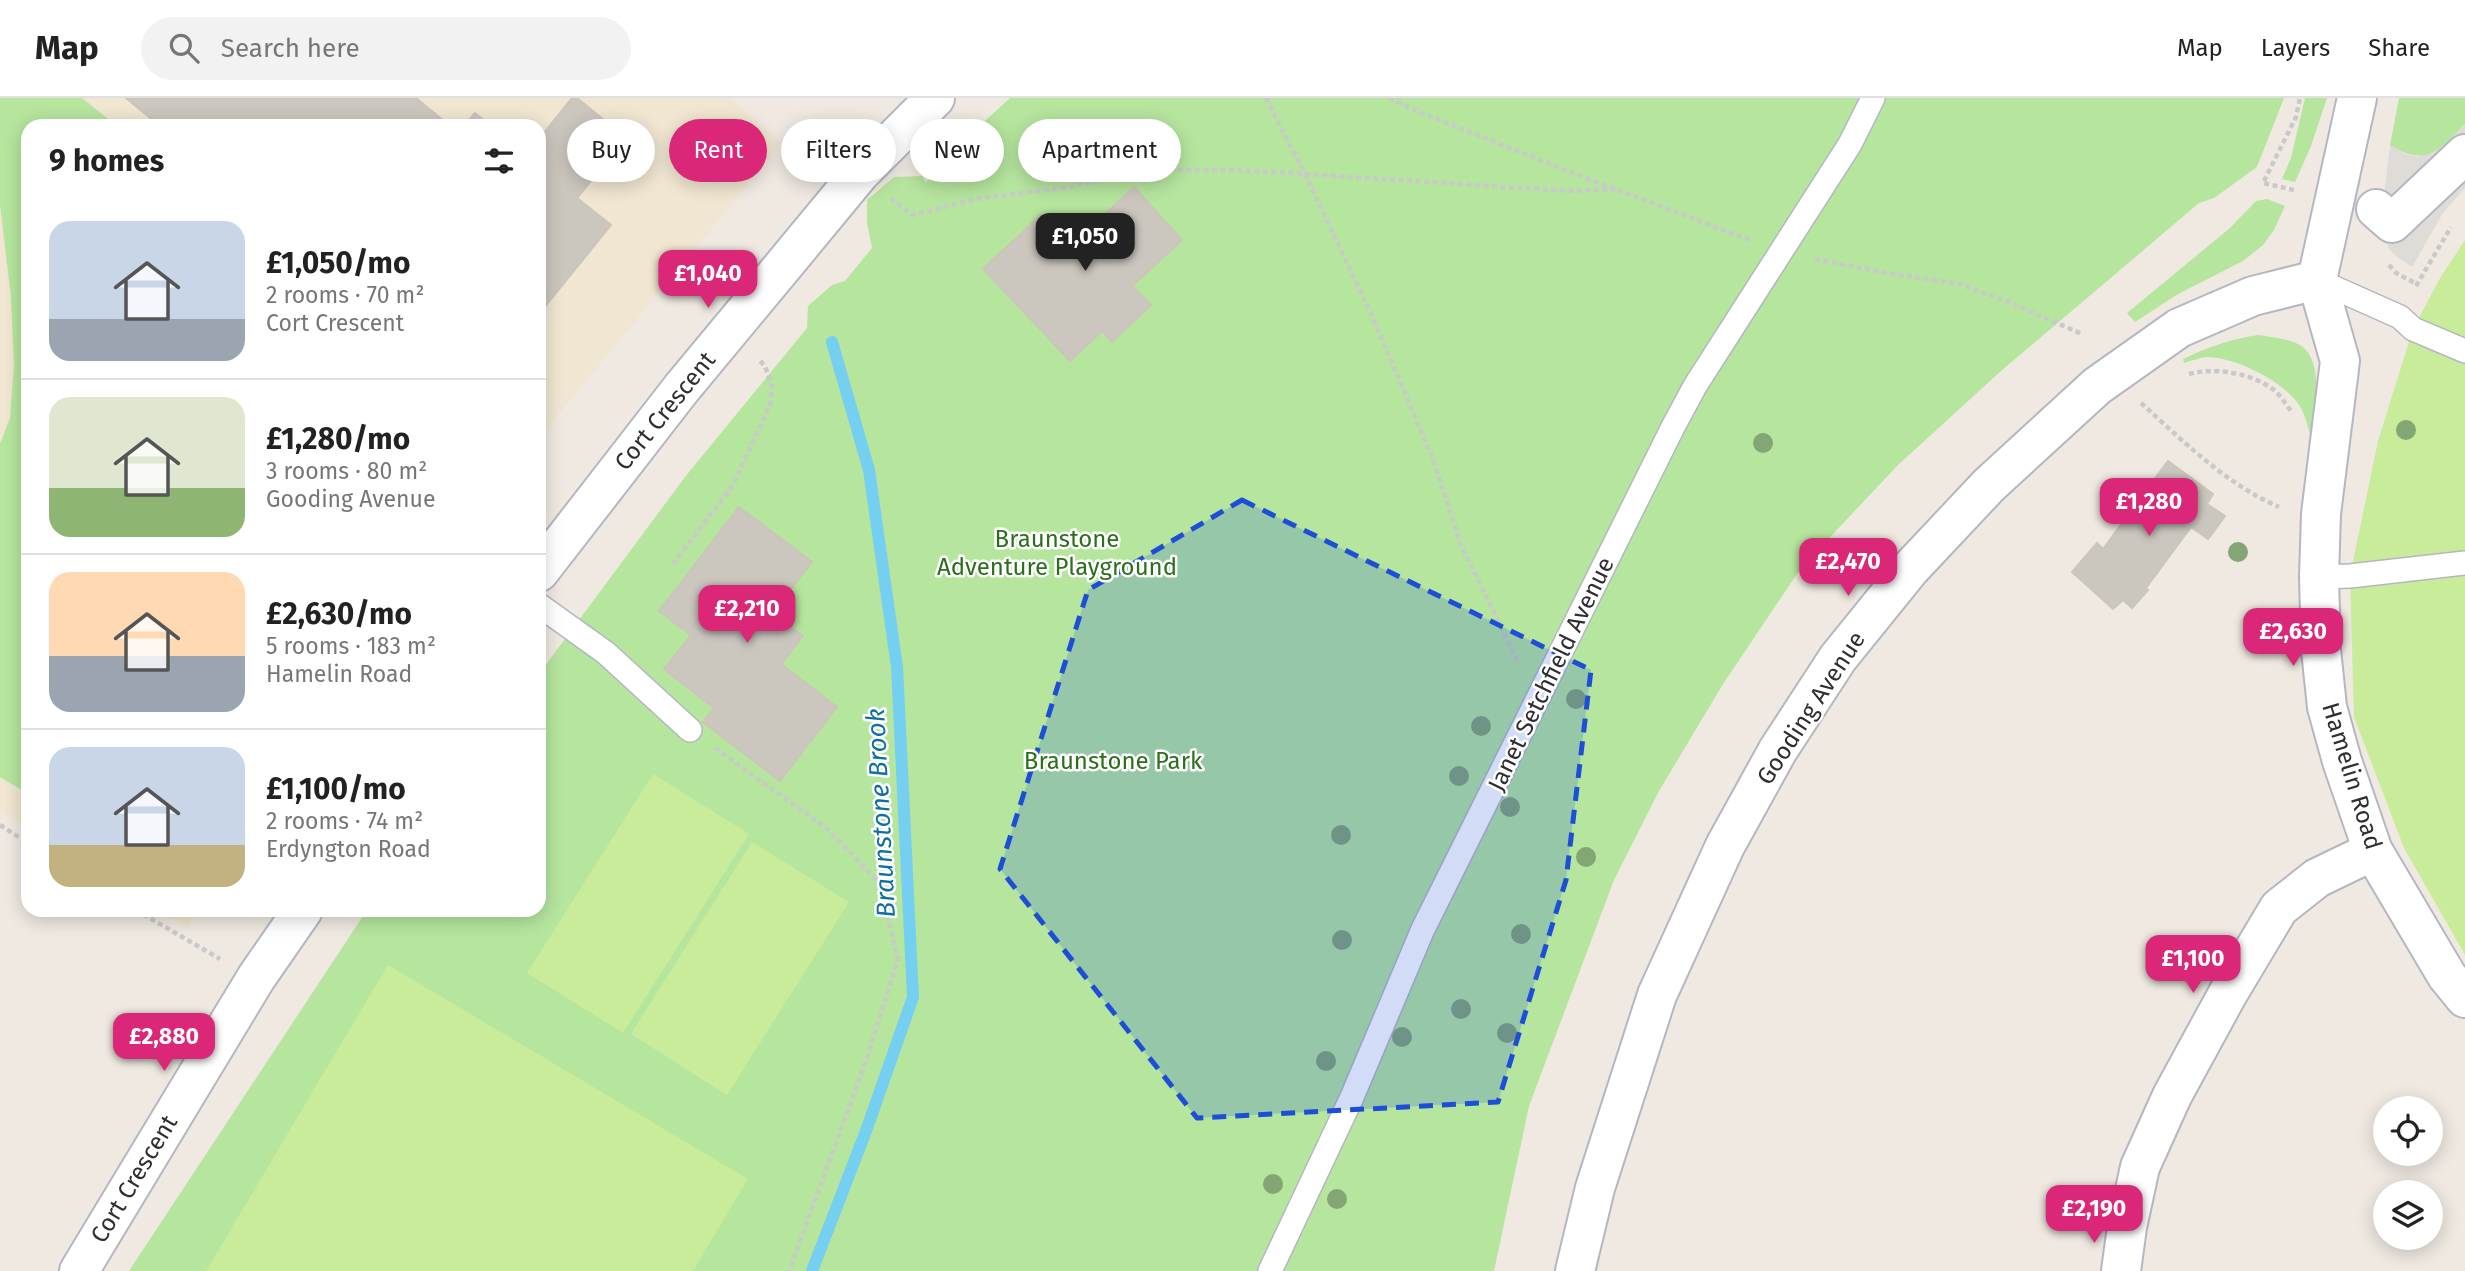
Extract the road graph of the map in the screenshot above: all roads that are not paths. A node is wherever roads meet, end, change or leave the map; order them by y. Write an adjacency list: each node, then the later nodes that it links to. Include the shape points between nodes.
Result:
1 (935, 98): 8 (street, Cort Crescent, via 860,173)
2 (1873, 98): 17 (lane, Janet Setchfield Avenue, via 1850,144 1695,386 1423,929 1352,1097)
3 (2357, 98): 6 (street)
4 (2465, 154): 5 (street, via 2392,223)
5 (2376, 209)
6 (2317, 280): 7 (lane); 10 (street, Hamelin Road, via 2340,361 2321,514); 18 (street, Gooding Avenue, via 2253,296 2179,328 2097,386 1989,485 1910,569 1838,658 1778,750 1725,846 1657,995 1595,1188)
7 (2465, 352)
8 (546, 563)
9 (2465, 563): 10 (lane)
10 (2319, 577): 13 (street, Hamelin Road, via 2327,707)
11 (546, 610): 12 (lane, via 606,653)
12 (690, 730)
13 (2373, 851): 15 (street, Hamelin Road, via 2447,976); 19 (street, via 2317,878 2279,908 2172,1096 2140,1167)
14 (298, 917): 16 (street, Cort Crescent, via 256,978)
15 (2465, 998)
16 (79, 1271)
17 (1270, 1271)
18 (1575, 1271)
19 (2121, 1271)

